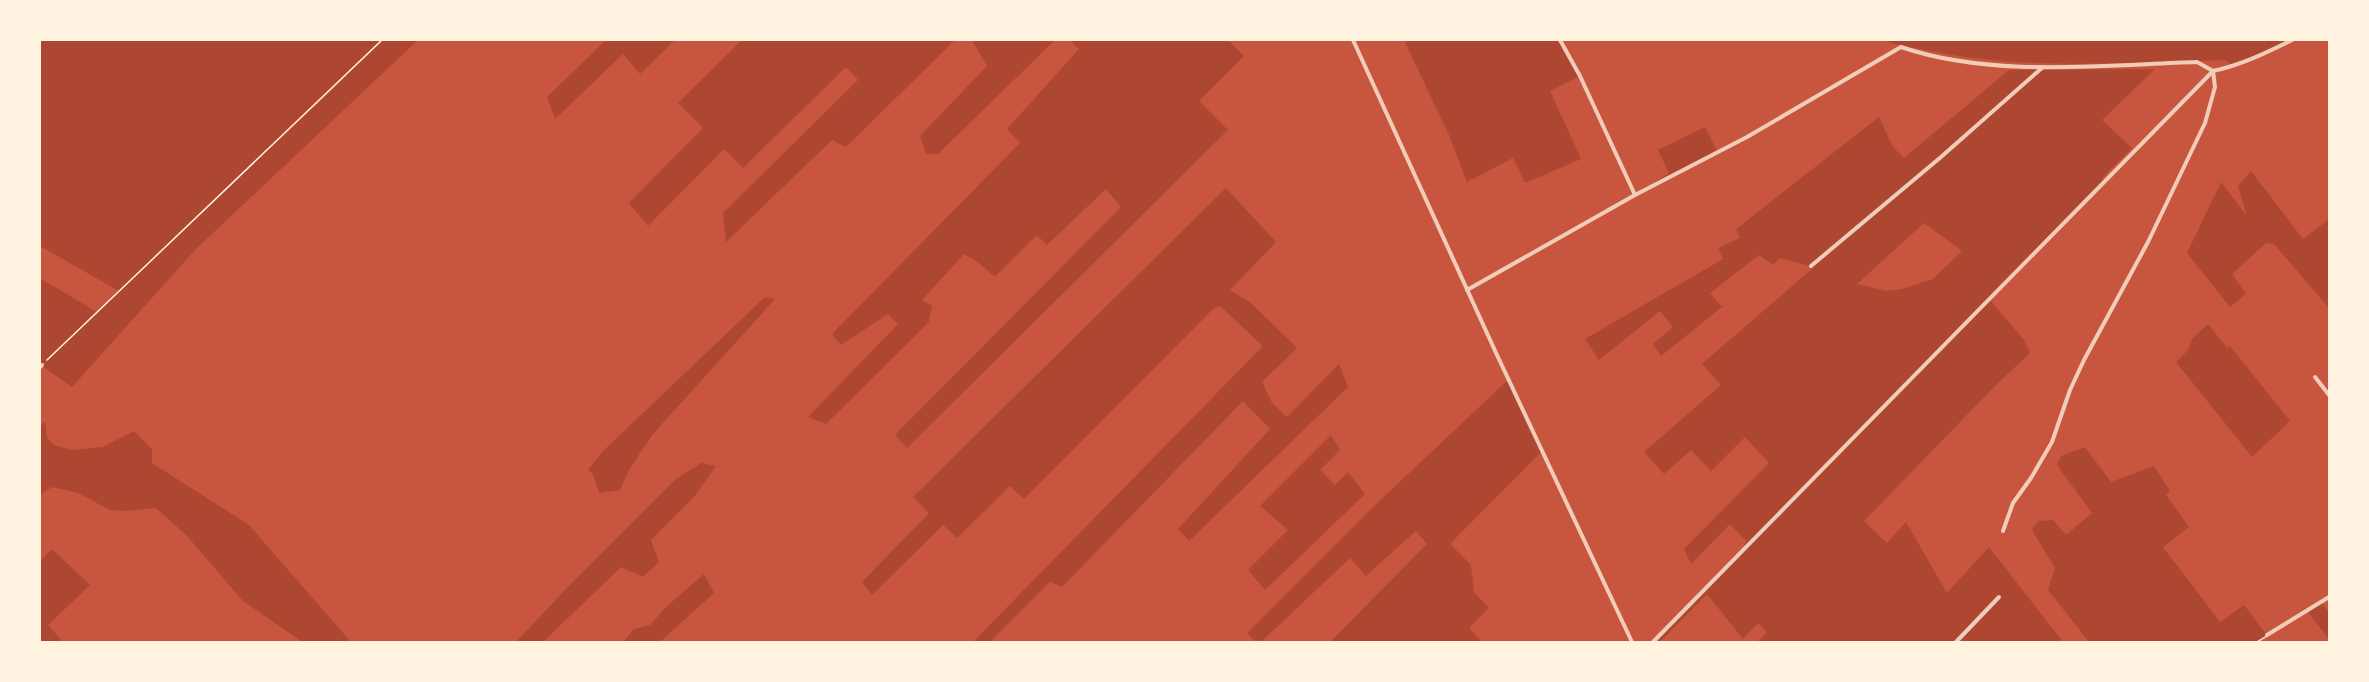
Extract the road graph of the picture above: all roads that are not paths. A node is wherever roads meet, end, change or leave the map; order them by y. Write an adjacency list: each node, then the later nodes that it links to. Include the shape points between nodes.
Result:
1 (1353, 40): 8 (street)
2 (1560, 40): 6 (street, via 1580,76)
3 (2292, 40): 5 (street, via 2234,66)
4 (2043, 66): 5 (street, via 2197,62); 6 (street, via 1989,64 1949,59 1901,47 1747,137); 7 (street, via 1941,157)
5 (2213, 71): 11 (street, via 2215,87 2205,123 2148,242 2084,360 2070,390 2052,442 2013,503); 17 (street)
6 (1635, 195): 8 (street)
7 (1811, 266)
8 (1467, 290): 16 (street)
9 (2315, 377): 10 (street)
10 (2329, 395)
11 (2003, 530)
12 (1999, 596): 18 (street)
13 (2329, 597): 14 (street)
14 (2277, 631): 15 (street); 19 (lane)
15 (2267, 635)
16 (1632, 642)
17 (1653, 642)
18 (1956, 642)
19 (2257, 642)

